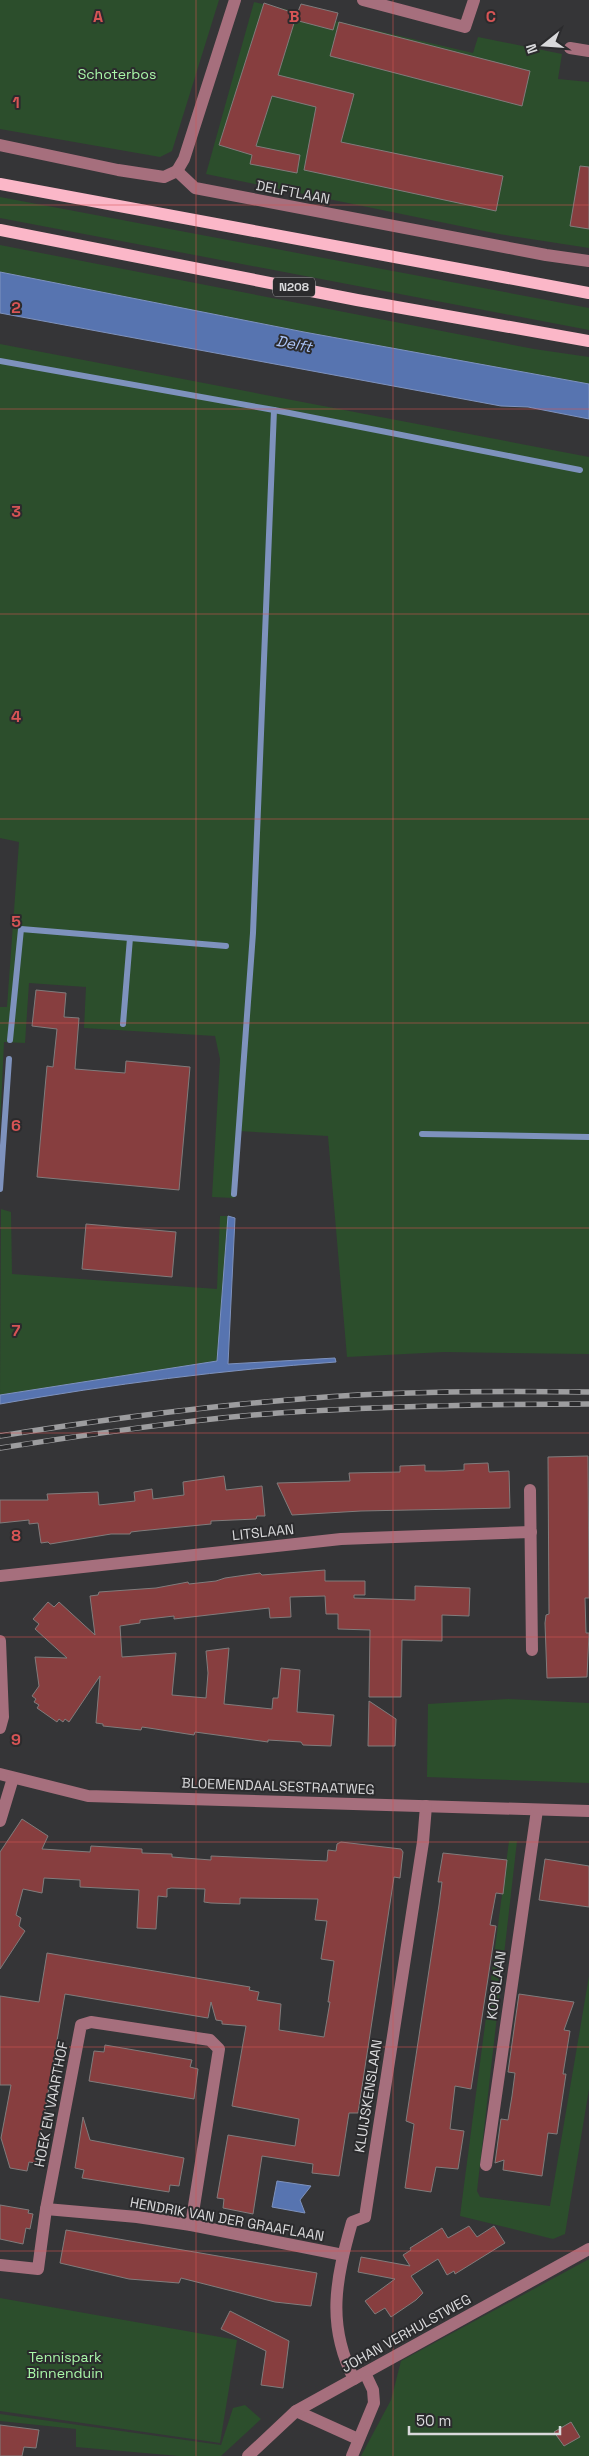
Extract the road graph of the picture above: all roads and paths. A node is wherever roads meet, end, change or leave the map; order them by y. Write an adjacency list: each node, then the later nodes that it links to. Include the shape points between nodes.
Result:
1 (235, 0): 7 (street, via 184,159)
2 (363, 0): 3 (street, via 466,27)
3 (474, 0)
4 (570, 48): 5 (street)
5 (589, 51)
6 (0, 146): 7 (street, via 118,170 164,176)
7 (177, 171): 10 (street, DELFTLAAN, via 195,188)
8 (0, 184): 11 (main road)
9 (0, 230): 12 (main road, N208, via 357,300)
10 (589, 261)
11 (589, 293)
12 (589, 341)
13 (530, 1490): 14 (street)
14 (531, 1532): 15 (street, LITSLAAN, via 341,1539); 17 (street)
15 (0, 1576)
16 (0, 1640): 18 (street, via 3,1717)
17 (532, 1650)
18 (0, 1728)
19 (0, 1774): 20 (street, BLOEMENDAALSESTRAATWEG)
20 (13, 1778): 21 (street, BLOEMENDAALSESTRAATWEG, via 88,1796); 24 (street)
21 (426, 1806): 22 (street, BLOEMENDAALSESTRAATWEG); 29 (street, KLUIJSKENSLAAN, via 365,2216 352,2222)
22 (537, 1810): 23 (street, BLOEMENDAALSESTRAATWEG); 25 (street, KOPSLAAN)
23 (589, 1811)
24 (0, 1821)
25 (486, 2165)
26 (46, 2209): 27 (street, HENDRIK VAN DER GRAAFLAAN, via 137,2216); 27 (street, HOEK EN VAARTHOF, via 80,2026 91,2022 210,2040 219,2049); 30 (street, HOEK EN VAARTHOF, via 38,2269)
27 (191, 2225): 29 (street, HENDRIK VAN DER GRAAFLAAN)
28 (589, 2248): 31 (street, JOHAN VERHULSTWEG)
29 (343, 2255): 31 (street, KLUIJSKENSLAAN, via 336,2307 338,2338 344,2360)
30 (0, 2265)
31 (359, 2376): 32 (street, JOHAN VERHULSTWEG); 33 (street, KLUIJSKENSLAAN, via 374,2397)
32 (296, 2411): 33 (street); 34 (street, JOHAN VERHULSTWEG)
33 (358, 2439): 35 (street, KLUIJSKENSLAAN)
34 (248, 2456)
35 (352, 2456)

